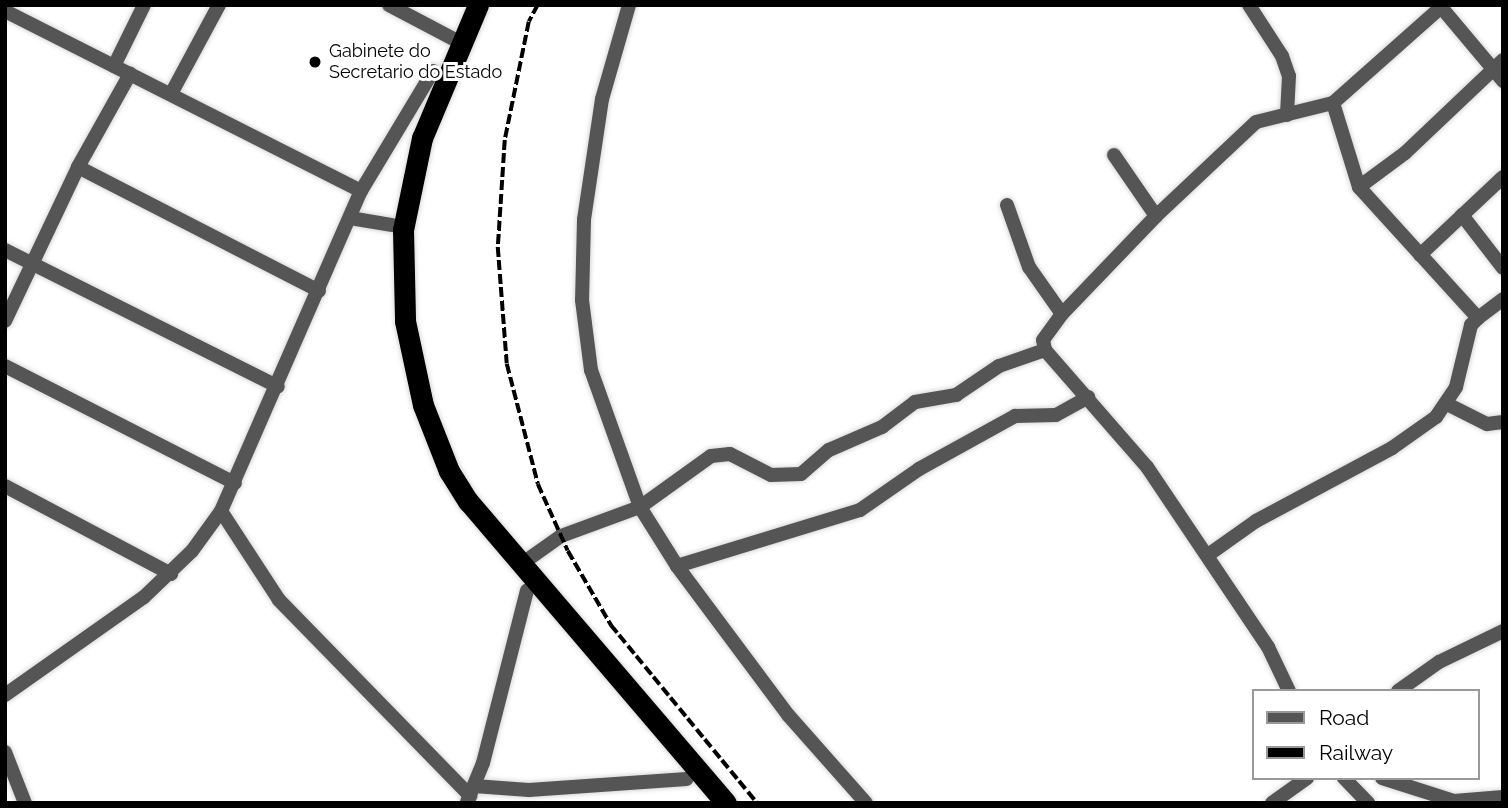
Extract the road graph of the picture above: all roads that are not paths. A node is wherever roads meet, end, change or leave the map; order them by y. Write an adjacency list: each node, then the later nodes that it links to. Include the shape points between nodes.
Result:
1 (144, 5): 10 (street)
2 (219, 5): 14 (street)
3 (389, 5): 9 (street)
4 (465, 5): 9 (highway)
5 (478, 5): 9 (highway)
6 (629, 5): 44 (street, via 602,99 584,220 582,300 591,370)
7 (1249, 5): 16 (street, via 1282,56 1289,76)
8 (17, 11): 10 (street)
9 (456, 40): 12 (highway); 47 (highway, via 422,138 408,202 403,230 405,321 423,405 449,471)
10 (114, 65): 13 (street)
11 (1500, 70): 15 (street, via 1441,7); 20 (street)
12 (433, 71): 21 (street); 26 (highway, via 402,165)
13 (130, 74): 14 (street); 18 (street)
14 (171, 94): 21 (street)
15 (1333, 103): 16 (street); 20 (street)
16 (1287, 115): 24 (street, via 1256,122)
17 (1114, 155): 24 (street)
18 (78, 167): 29 (street); 31 (street)
19 (1503, 177): 23 (street)
20 (1359, 187): 28 (street)
21 (361, 191): 25 (street)
22 (1007, 205): 33 (street, via 1030,267)
23 (1462, 215): 28 (street); 30 (street)
24 (1156, 216): 33 (street)
25 (350, 218): 26 (street); 31 (street)
26 (392, 225): 50 (highway, via 393,324 426,450 456,507)
27 (5, 250): 29 (street)
28 (1420, 255): 34 (street)
29 (32, 263): 35 (street); 38 (street)
30 (1503, 268)
31 (319, 291): 38 (street)
32 (1503, 299): 34 (street)
33 (1062, 314): 36 (street, via 1045,335)
34 (1478, 318): 40 (street, via 1471,325)
35 (5, 321)
36 (1045, 350): 39 (street); 44 (street, via 999,366 956,395 915,402 882,427 829,450 801,474 771,475 730,454 711,456)
37 (5, 366): 42 (street)
38 (278, 387): 42 (street)
39 (1088, 397): 46 (street, via 1147,467); 48 (street, via 1056,415 1015,416 919,469 860,510)
40 (1447, 404): 41 (street, via 1488,424); 46 (street, via 1402,442 1256,521)
41 (1503, 422)
42 (234, 483): 45 (street)
43 (5, 486): 49 (street)
44 (640, 507): 47 (street, via 561,536); 48 (street)
45 (221, 511): 49 (street); 60 (street, via 279,600)
46 (1208, 555): 52 (street, via 1268,647)
47 (520, 565): 64 (highway)
48 (677, 566): 65 (street, via 789,716)
49 (170, 574): 54 (street, via 111,623)
50 (527, 591): 56 (highway); 60 (street)
51 (1503, 631): 53 (street, via 1439,662)
52 (1288, 689)
53 (1401, 689)
54 (5, 695)
55 (5, 752): 62 (street)
56 (687, 779): 60 (street); 63 (highway)
57 (1304, 780): 66 (street)
58 (1346, 780): 67 (street)
59 (1388, 780): 61 (street, via 1454,801)
60 (470, 795)
61 (1503, 797)
62 (25, 803)
63 (707, 803)
64 (726, 803)
65 (866, 803)
66 (1272, 803)
67 (1368, 803)

